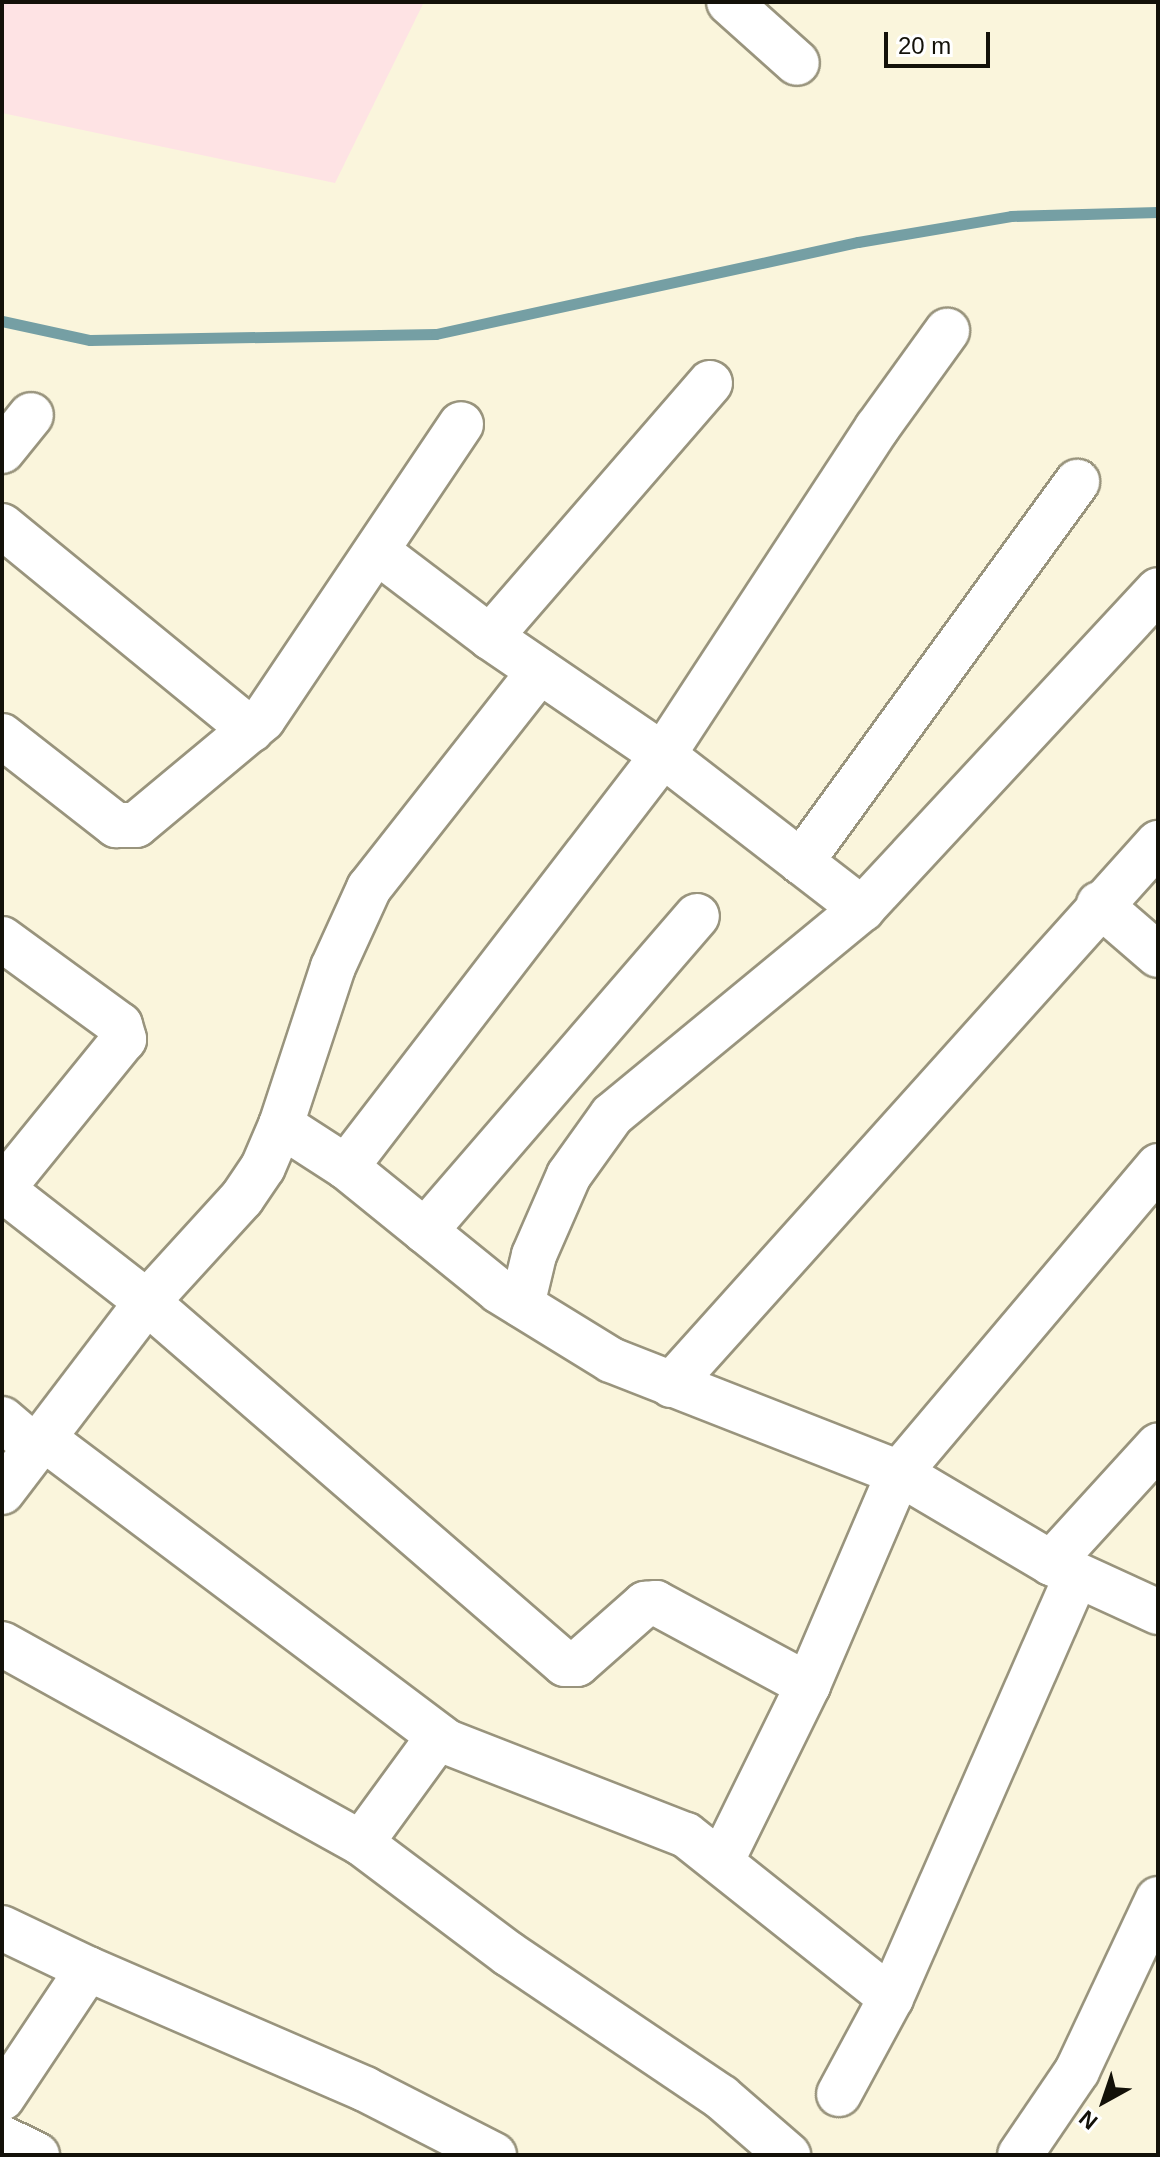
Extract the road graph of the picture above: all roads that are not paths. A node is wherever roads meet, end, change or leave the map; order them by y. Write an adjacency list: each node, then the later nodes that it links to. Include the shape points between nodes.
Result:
1 (729, 2): 2 (street)
2 (797, 63)
3 (947, 331): 16 (street, via 877,428)
4 (710, 383): 12 (street)
5 (31, 415): 7 (street)
6 (461, 424): 10 (street)
7 (2, 451)
8 (1077, 482): 18 (street)
9 (2, 526): 14 (street)
10 (378, 552): 12 (street); 14 (street)
11 (1158, 590): 20 (street)
12 (490, 637): 13 (street)
13 (540, 671): 16 (street); 24 (street, via 369,888 333,967)
14 (251, 730): 15 (street, via 136,825 122,828)
15 (2, 736)
16 (663, 755): 18 (street); 26 (street)
17 (1158, 843): 19 (street)
18 (801, 862): 20 (street)
19 (1099, 904): 23 (street); 30 (street)
20 (862, 909): 29 (street, via 612,1115 569,1175 534,1255)
21 (697, 916): 27 (street)
22 (2, 939): 28 (street, via 120,1025 124,1039 2,1189)
23 (1158, 955)
24 (281, 1125): 26 (street); 28 (street, via 242,1198)
25 (1158, 1166): 34 (street)
26 (346, 1167): 27 (street)
27 (425, 1231): 29 (street)
28 (147, 1302): 32 (street); 39 (street, via 565,1664 577,1664 645,1604 656,1603)
29 (522, 1305): 30 (street, via 611,1360)
30 (671, 1385): 34 (street)
31 (2, 1419): 32 (street)
32 (39, 1443): 35 (street); 40 (street)
33 (1158, 1446): 36 (street)
34 (899, 1473): 36 (street); 39 (street)
35 (2, 1492)
36 (1064, 1569): 37 (street); 46 (street)
37 (1158, 1612)
38 (2, 1644): 41 (street)
39 (808, 1685): 42 (street)
40 (439, 1736): 41 (street); 42 (street, via 686,1835)
41 (361, 1843): 52 (street, via 509,1954 721,2097)
42 (721, 1862): 46 (street)
43 (1158, 1899): 53 (street, via 1077,2071)
44 (2, 1928): 45 (street)
45 (88, 1969): 48 (street); 51 (street, via 365,2089)
46 (891, 1998): 47 (street)
47 (839, 2094)
48 (2, 2098)
49 (2, 2138): 50 (street)
50 (37, 2155)
51 (494, 2155)
52 (788, 2155)
53 (1020, 2155)

